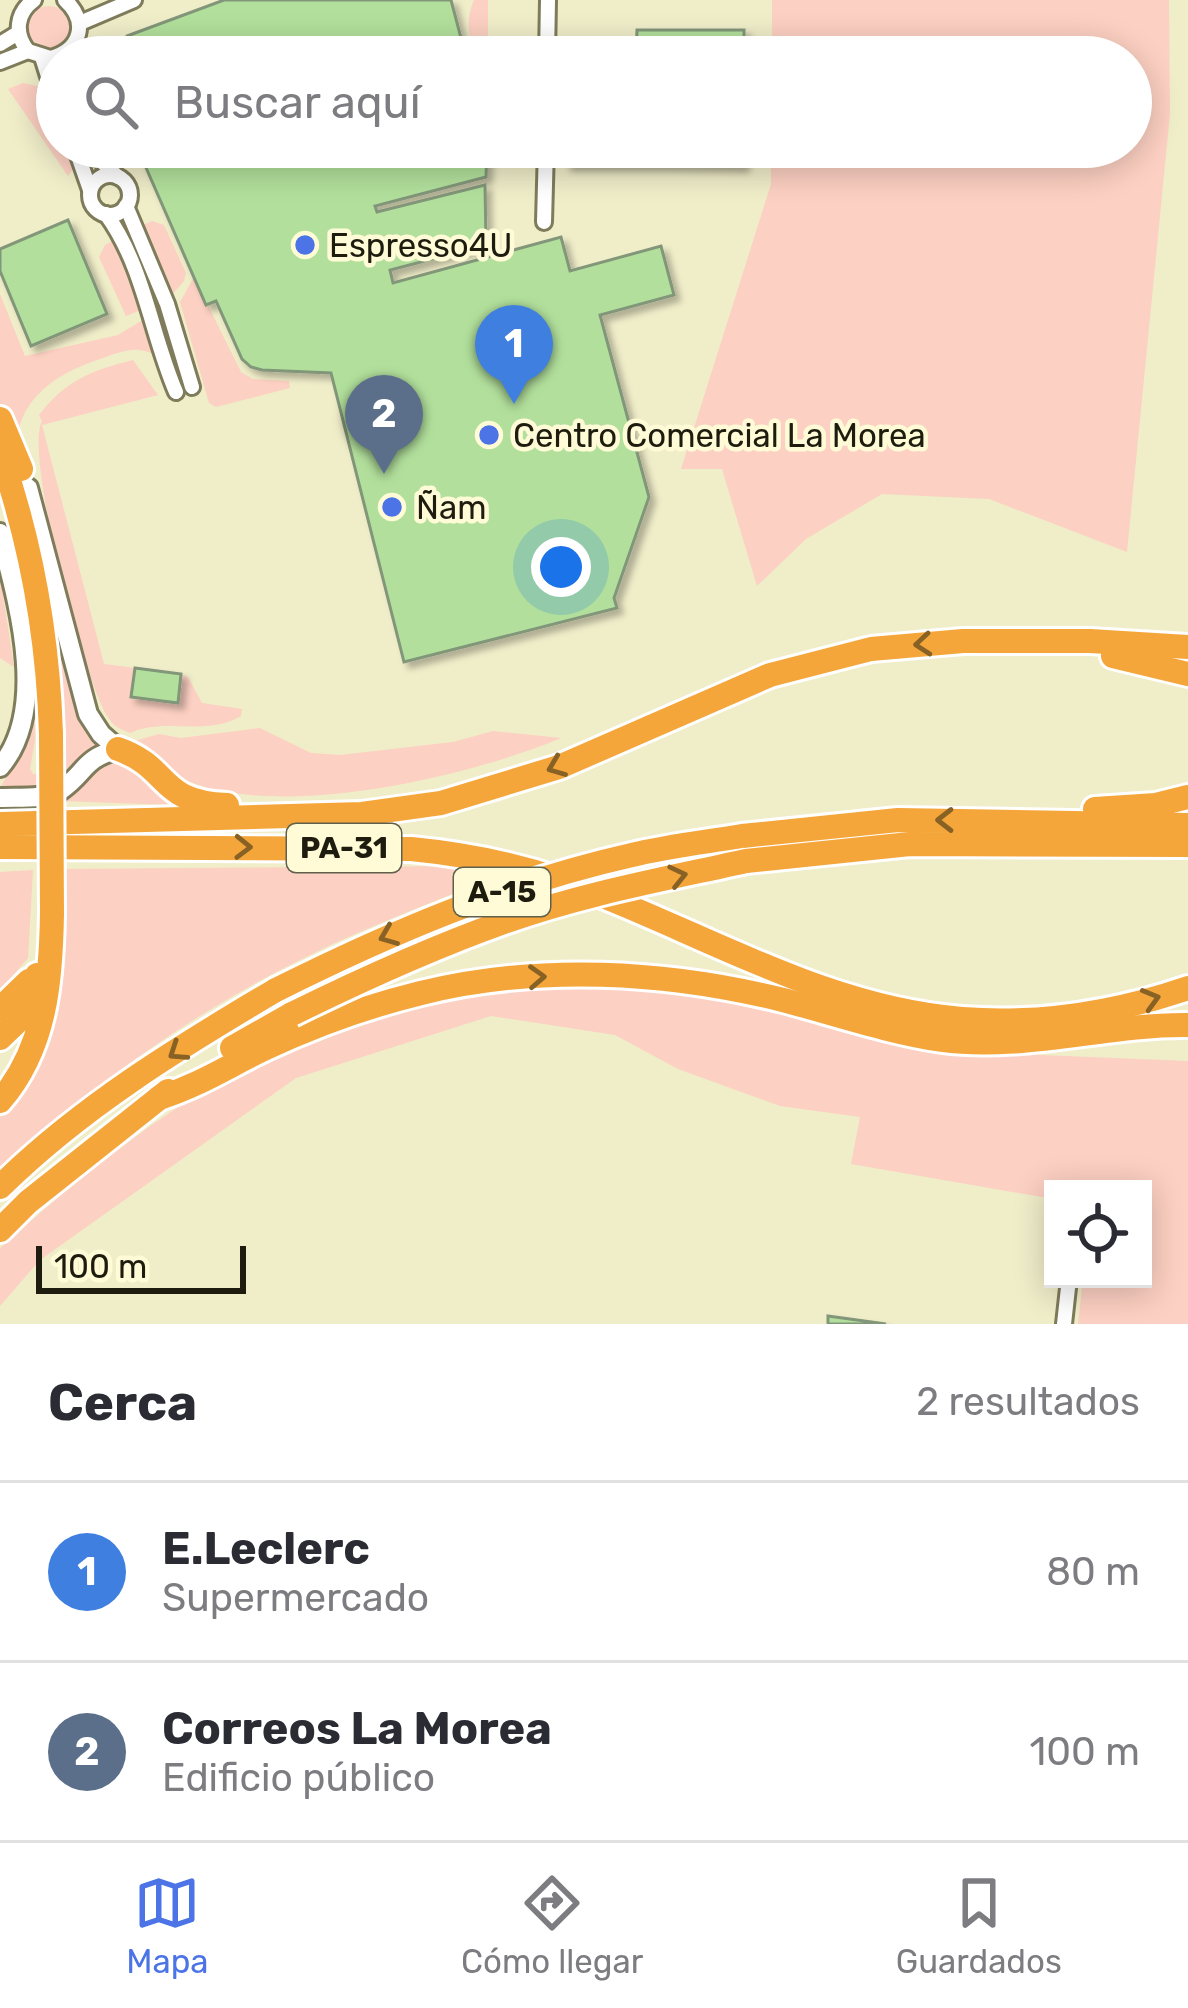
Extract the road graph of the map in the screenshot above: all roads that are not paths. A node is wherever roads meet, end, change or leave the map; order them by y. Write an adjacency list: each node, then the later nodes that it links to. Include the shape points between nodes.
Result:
1 (34, 0): 7 (street)
2 (89, 0): 5 (street)
3 (134, 0): 6 (street)
4 (548, 0): 9 (street)
5 (68, 3): 6 (street)
6 (80, 23): 8 (street)
7 (18, 33): 10 (street); 11 (street)
8 (78, 36)
9 (547, 36)
10 (0, 44)
11 (34, 54): 12 (street); 13 (street)
12 (36, 58)
13 (0, 62)
14 (85, 168): 18 (street)
15 (108, 168): 17 (street)
16 (545, 168): 21 (street)
17 (118, 177): 18 (street, via 101,177); 19 (street, via 129,193)
18 (90, 190): 20 (street, via 92,205)
19 (126, 206): 20 (street); 20 (street, via 167,304 184,390)
20 (106, 214)
21 (544, 222)
22 (0, 418): 25 (highway)
23 (0, 453): 30 (highway, via 45,628)
24 (0, 481): 30 (highway, via 34,608)
25 (28, 488): 31 (street, via 88,714)
26 (0, 533): 32 (street, via 26,685 20,730)
27 (1040, 642): 28 (highway); 29 (highway, PA-31); 35 (highway, PA-31, one-way to 35, via 871,649 770,676 517,782)
28 (1188, 647)
29 (1188, 674)
30 (47, 734): 44 (highway, bridge)
31 (118, 749): 34 (street, via 94,757 53,794); 35 (highway, via 147,761 165,786 193,802)
32 (0, 767)
33 (1188, 797): 36 (highway)
34 (0, 799)
35 (408, 808): 37 (highway, PA-31)
36 (1012, 820): 38 (highway, A-15); 42 (highway, A-15, one-way to 42, via 898,820)
37 (0, 824)
38 (1188, 826)
39 (1188, 845): 42 (highway, A-15)
40 (200, 846): 41 (highway, PA-31); 43 (highway); 45 (highway, PA-31, one-way to 45, via 471,856 561,880)
41 (0, 847)
42 (744, 848): 52 (highway, A-15, one-way to 42, bridge, via 292,1014 378,973 505,922); 54 (highway, A-15, one-way to 54, bridge, via 635,854 374,941 276,990 119,1090)
43 (0, 860)
44 (48, 913): 46 (highway); 53 (highway, via 51,972 38,1034)
45 (674, 928): 47 (highway, one-way to 47, via 827,988 960,1019 1062,1019); 51 (highway, PA-31, via 734,964 864,1012 957,1033)
46 (38, 970): 48 (highway); 50 (highway, via 22,1017)
47 (1188, 988)
48 (0, 1009)
49 (1188, 1025): 51 (highway, PA-31)
50 (0, 1038)
51 (1030, 1038): 52 (highway, one-way to 51, via 357,1012 421,992 539,977 699,983 945,1040)
52 (159, 1098): 55 (highway, A-15)
53 (0, 1101)
54 (0, 1187)
55 (0, 1229)
56 (1068, 1288): 57 (street)
57 (1064, 1324)

